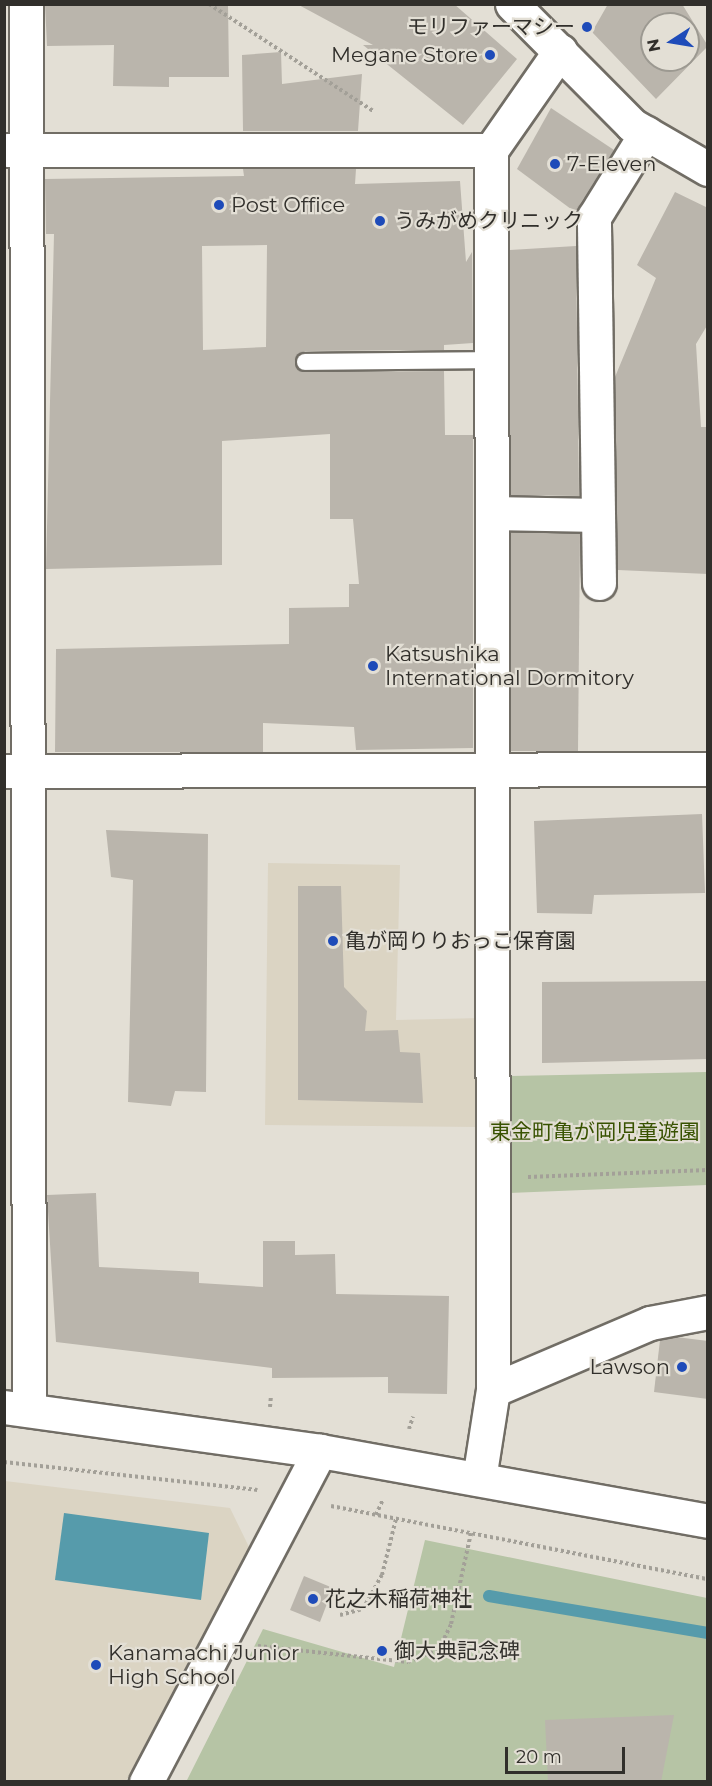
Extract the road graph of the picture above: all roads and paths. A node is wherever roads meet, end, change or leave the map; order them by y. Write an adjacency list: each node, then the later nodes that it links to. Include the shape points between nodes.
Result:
1 (26, 4): 7 (street)
2 (209, 4): 5 (path)
3 (512, 4): 4 (street)
4 (560, 51): 6 (street); 8 (street)
5 (378, 115)
6 (646, 134): 9 (street); 13 (street, via 594,217)
7 (16, 150): 8 (street); 17 (street)
8 (491, 150): 10 (street)
9 (708, 169)
10 (492, 360): 11 (lane); 12 (street)
11 (305, 362)
12 (493, 513): 13 (street); 16 (street)
13 (598, 515): 14 (street)
14 (599, 583)
15 (708, 769): 16 (street)
16 (494, 770): 17 (street); 19 (street)
17 (18, 771): 23 (street)
18 (708, 1170): 19 (path)
19 (493, 1179): 21 (street)
20 (708, 1312): 21 (street, via 650,1323)
21 (493, 1390): 29 (street)
22 (271, 1396): 24 (path)
23 (17, 1408): 27 (street)
24 (269, 1410)
25 (413, 1417): 26 (path)
26 (408, 1433)
27 (320, 1451): 29 (street); 39 (street)
28 (4, 1462): 30 (path)
29 (479, 1479): 35 (street)
30 (261, 1491)
31 (384, 1496): 33 (path)
32 (324, 1505): 33 (path)
33 (376, 1515): 34 (path)
34 (396, 1519): 36 (path); 38 (path, via 382,1575 368,1600 350,1616)
35 (708, 1521)
36 (471, 1533): 37 (path); 39 (path, via 451,1624 439,1649 408,1662)
37 (708, 1579)
38 (340, 1615)
39 (222, 1642): 40 (street)
40 (146, 1782)

